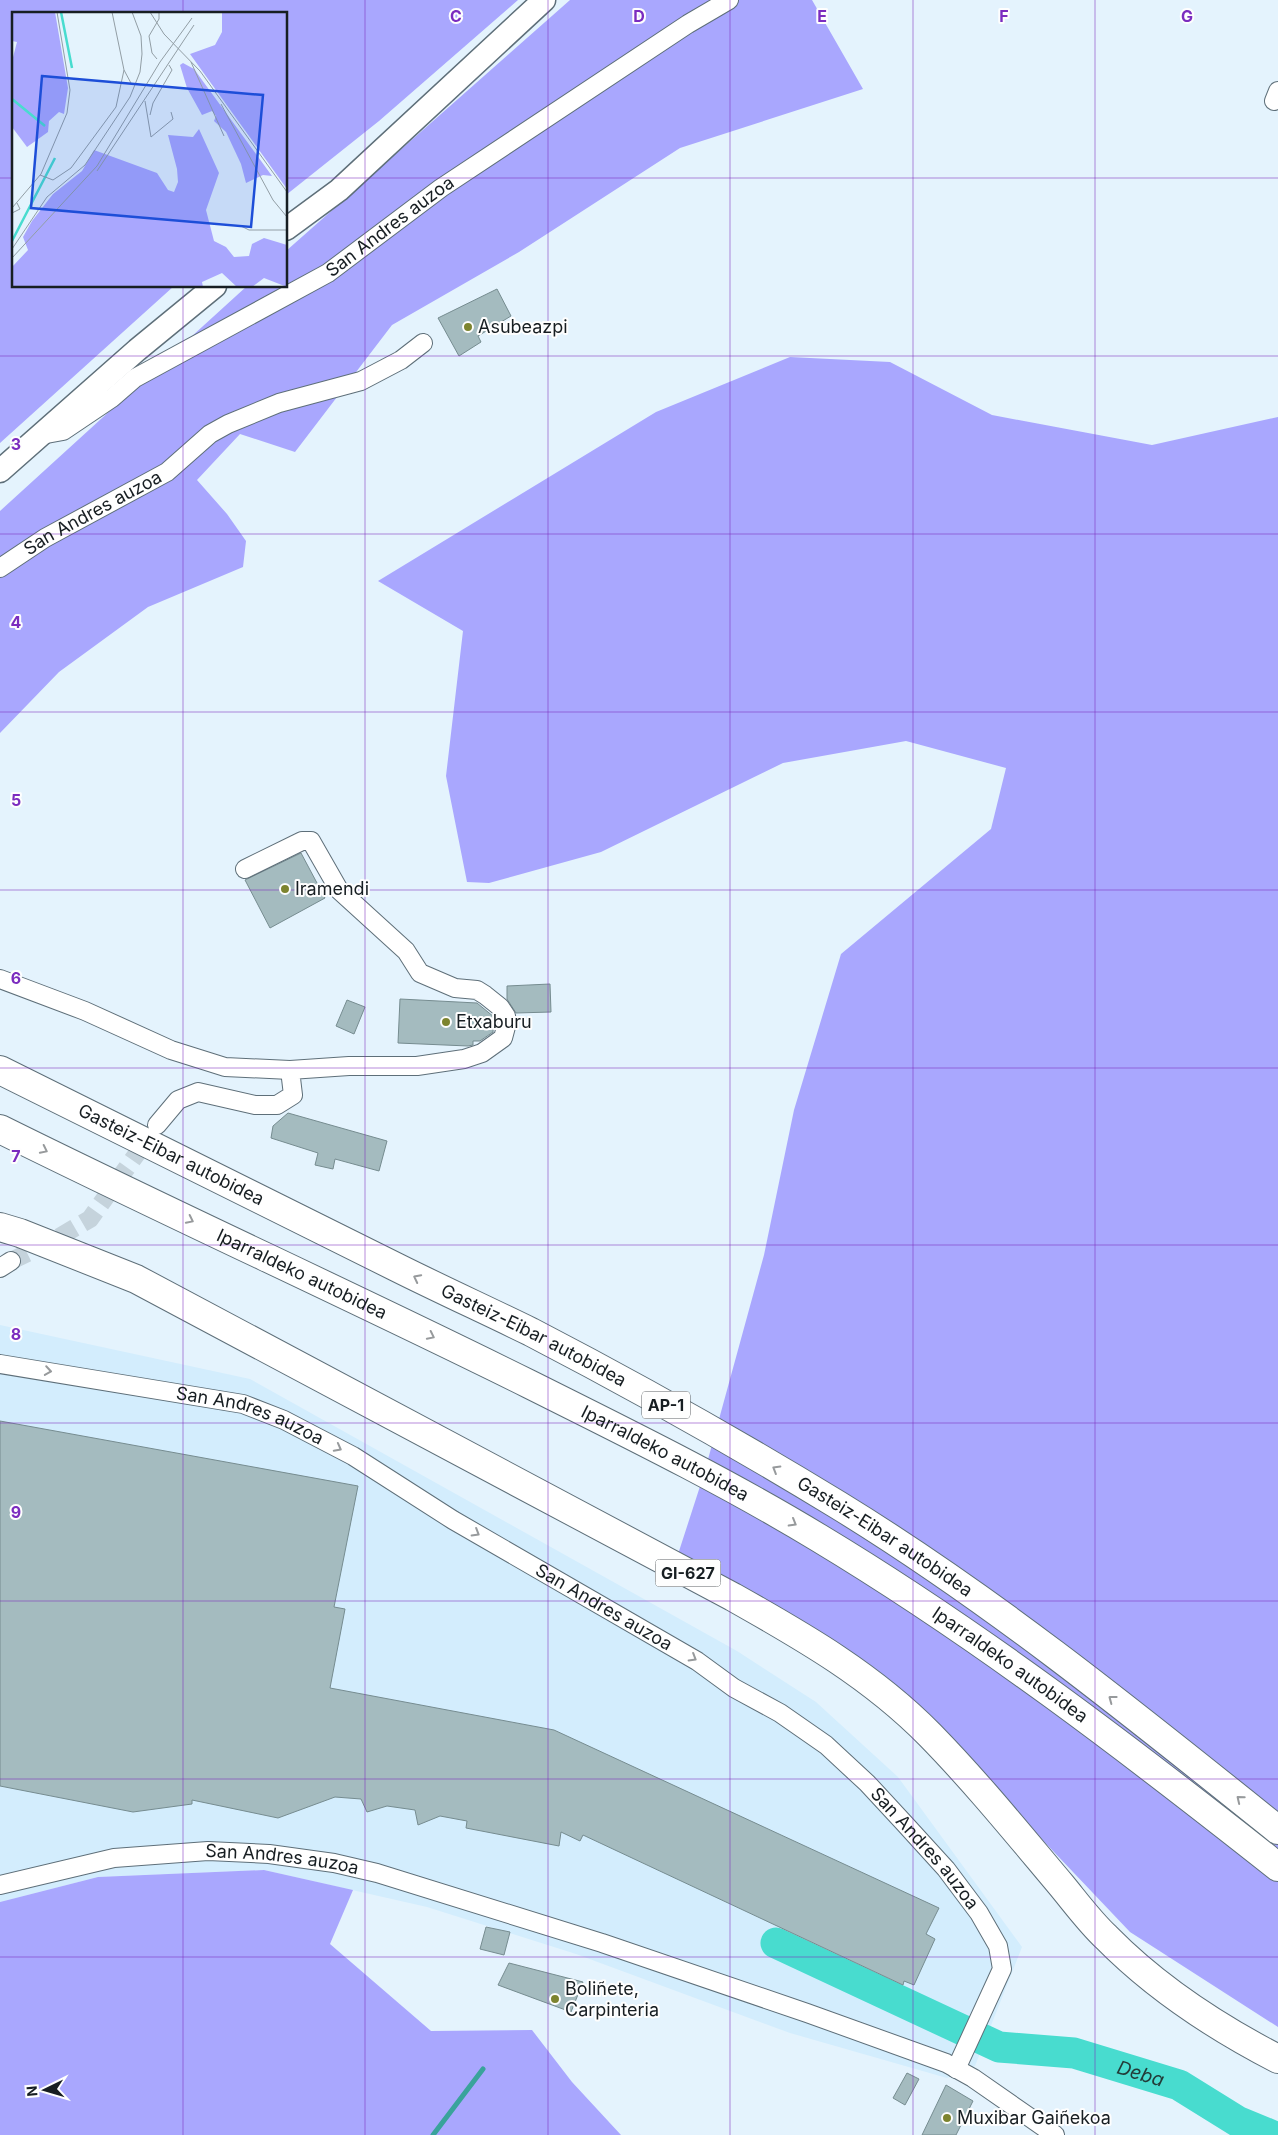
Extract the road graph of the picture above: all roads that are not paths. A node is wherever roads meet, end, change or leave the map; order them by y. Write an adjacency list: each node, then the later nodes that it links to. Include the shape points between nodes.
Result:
1 (544, 0): 3 (street, via 339,190)
2 (729, 0): 6 (street, San Andres auzoa, via 441,188 328,274 135,378 63,431)
3 (288, 228)
4 (212, 288): 6 (street)
5 (423, 343): 8 (street, San Andres auzoa, via 396,363 361,381 279,403 228,424 210,434 167,472 45,538)
6 (40, 435): 7 (street)
7 (0, 471)
8 (0, 568)
9 (245, 869): 12 (street, via 302,841 311,841 339,890 406,951 420,973 455,988 477,990 494,1001 506,1016 503,1038 464,1059 417,1066)
10 (0, 979): 12 (street, via 85,1011 171,1050 225,1067)
11 (0, 1070): 17 (main road, Gasteiz-Eibar autobidea / AP-1, one-way to 11, via 1055,1655 959,1585 840,1506 695,1421 530,1332)
12 (290, 1070): 13 (street, via 293,1095 277,1105 256,1105 198,1092 178,1100)
13 (157, 1125)
14 (0, 1129): 18 (main road, Iparraldeko autobidea / AP-1, one-way to 18, via 375,1308 684,1461 819,1538 945,1618 1039,1684 1173,1783)
15 (0, 1227): 20 (main road, GI-627, via 136,1279 733,1597 818,1646 897,1704 929,1734 1106,1937 1165,1990)
16 (0, 1364): 21 (street, San Andres auzoa, one-way to 21, via 243,1404 284,1420 353,1456 470,1530 697,1661 734,1688 780,1713 833,1752 867,1783 946,1869 979,1913 998,1946 1002,1970)
17 (1278, 1830)
18 (1278, 1867)
19 (0, 1885): 21 (street, San Andres auzoa, via 114,1858 208,1851 334,1862 602,1943 807,2013)
20 (1278, 2059)
21 (956, 2069): 22 (street, San Andres auzoa)
22 (1055, 2135)

